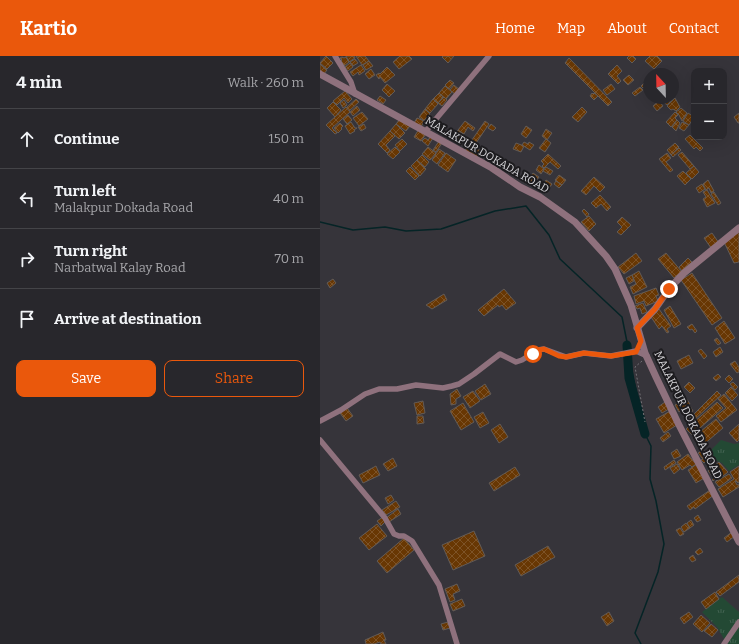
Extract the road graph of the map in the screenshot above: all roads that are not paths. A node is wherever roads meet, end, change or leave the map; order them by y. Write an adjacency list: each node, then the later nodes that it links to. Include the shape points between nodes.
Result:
1 (335, 56): 4 (street, via 351,82)
2 (489, 56): 5 (street)
3 (320, 74): 4 (street, MALAKPUR DOKADA ROAD)
4 (355, 94): 5 (street, MALAKPUR DOKADA ROAD)
5 (425, 132): 7 (street, MALAKPUR DOKADA ROAD, via 492,168 575,222 615,269 631,305)
6 (739, 228): 7 (street, via 684,273)
7 (637, 328): 8 (street, MALAKPUR DOKADA ROAD)
8 (641, 341): 9 (street); 10 (street, MALAKPUR DOKADA ROAD)
9 (636, 352): 10 (street); 11 (street, via 611,356 584,353 566,357 544,349 516,362 500,354 474,374 452,386 443,388 416,385 378,389)
10 (647, 356): 13 (street, MALAKPUR DOKADA ROAD)
11 (320, 421)
12 (320, 440): 15 (street, via 381,513 394,534 412,541 439,585)
13 (739, 542)
14 (739, 622): 16 (street)
15 (457, 644)
16 (724, 644)

